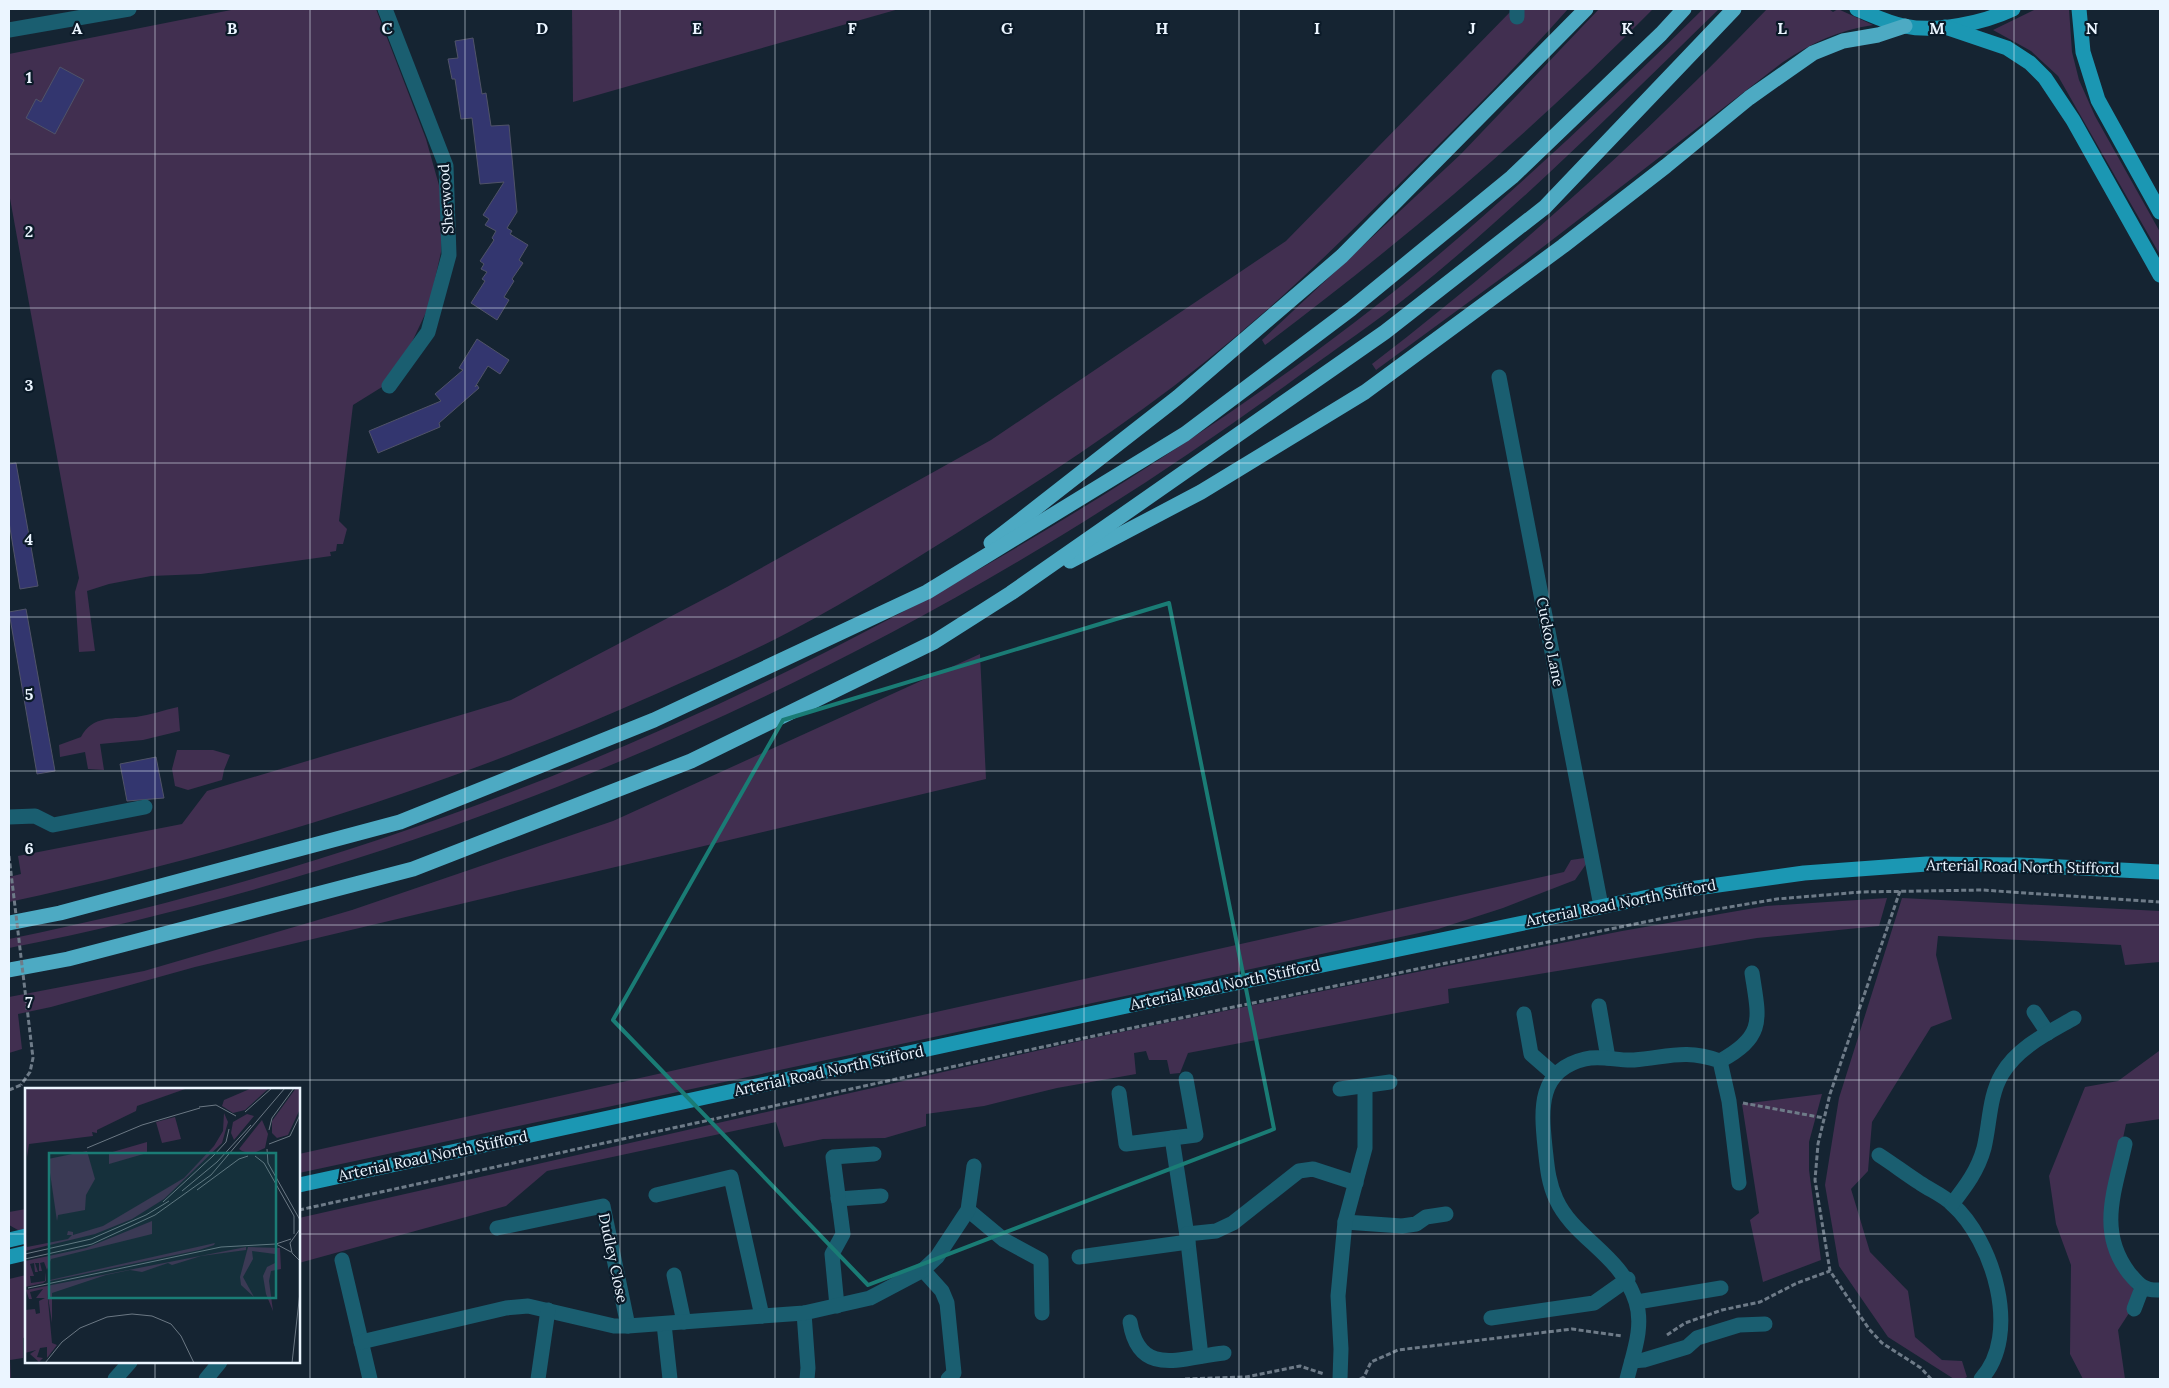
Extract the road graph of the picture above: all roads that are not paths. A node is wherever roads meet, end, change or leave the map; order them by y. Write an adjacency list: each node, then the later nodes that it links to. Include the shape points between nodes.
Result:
1 (129, 9): 11 (street)
2 (385, 9): 15 (street, Sherwood, via 446,166 449,256 428,332)
3 (1586, 9): 16 (highway, via 1342,256 1178,396)
4 (1684, 9): 16 (highway, via 1512,177 1351,309 1184,434)
5 (1734, 9): 17 (highway, via 1545,207 1385,332)
6 (1857, 9): 9 (main road)
7 (2013, 9): 10 (main road, via 1987,20)
8 (2078, 9): 12 (main road, via 2083,52 2098,100)
9 (1905, 26): 10 (main road); 17 (highway, via 1843,42 1813,54 1749,98 1577,235 1365,392 1201,492)
10 (1945, 27): 13 (main road, via 2008,48 2045,78 2073,120)
11 (9, 30)
12 (2160, 212)
13 (2160, 275)
14 (1499, 377): 21 (street, Cuckoo Lane)
15 (389, 386)
16 (927, 592): 22 (highway, via 654,720 400,822 70,910)
17 (1011, 593): 23 (highway, via 934,642 691,761 413,869 68,959)
18 (145, 807): 19 (street, via 53,824 35,816)
19 (9, 817)
20 (2160, 872): 21 (main road, Arterial Road North Stifford, via 1960,864 1891,866 1735,881)
21 (1601, 906): 45 (main road, Arterial Road North Stifford)
22 (9, 923)
23 (9, 970)
24 (1752, 973): 31 (street, via 1759,1018 1756,1028 1736,1052)
25 (1600, 1006): 30 (street)
26 (2034, 1012): 29 (street)
27 (1524, 1014): 32 (street, via 1532,1054)
28 (2074, 1018): 29 (street)
29 (2048, 1033): 49 (street, via 2027,1046 2002,1074 1992,1102 1984,1148 1973,1177)
30 (1608, 1058): 31 (street, via 1629,1060 1686,1053); 32 (street, via 1586,1058)
31 (1720, 1061): 44 (street, via 1729,1101)
32 (1555, 1075): 63 (street, via 1545,1091 1541,1111 1549,1181 1566,1216)
33 (1186, 1079): 38 (street, via 1196,1135)
34 (1390, 1082): 35 (street)
35 (1365, 1086): 36 (street); 43 (street, via 1365,1148)
36 (1340, 1089)
37 (1119, 1093): 38 (street, via 1126,1144)
38 (1172, 1138): 55 (street)
39 (2125, 1144): 65 (street, via 2110,1228 2113,1246)
40 (874, 1154): 48 (street, via 833,1157)
41 (1879, 1155): 49 (street)
42 (974, 1166): 50 (street, Dudley Close)
43 (1356, 1183): 52 (street); 55 (street, via 1321,1170 1306,1169 1292,1175 1233,1223)
44 (1739, 1183)
45 (300, 1185)
46 (656, 1195): 73 (street, via 731,1177)
47 (881, 1196): 48 (street)
48 (838, 1199): 68 (street, via 843,1234 832,1254)
49 (1952, 1204): 91 (street, via 1973,1230 1983,1249 2001,1301 2001,1339 1994,1360)
50 (968, 1210): 61 (street, Dudley Close, via 937,1257); 72 (street, via 1004,1240 1041,1260)
51 (1446, 1214): 52 (street, via 1402,1226)
52 (1346, 1222): 86 (street, via 1338,1296 1342,1348)
53 (498, 1228): 79 (street, Dudley Close, via 603,1206)
54 (25, 1236): 56 (main road)
55 (1187, 1238): 59 (street); 82 (street)
56 (9, 1240)
57 (25, 1253): 58 (main road)
58 (9, 1257)
59 (1078, 1257)
60 (342, 1260): 80 (street)
61 (923, 1270): 68 (street, Dudley Close, via 870,1298); 85 (street, via 942,1291 947,1302)
62 (674, 1275): 75 (street)
63 (1628, 1279): 67 (street); 74 (street, via 1594,1303)
64 (1721, 1288): 67 (street)
65 (2142, 1288): 66 (street); 69 (street)
66 (2160, 1290)
67 (1637, 1302): 83 (street, via 1639,1329)
68 (837, 1306): 71 (street, Dudley Close)
69 (2134, 1309)
70 (548, 1310): 79 (street, Dudley Close, via 614,1326); 80 (street, Dudley Close, via 528,1306 506,1308); 88 (street)
71 (804, 1313): 73 (street, Dudley Close); 84 (street)
72 (1042, 1313)
73 (762, 1316): 75 (street, Dudley Close)
74 (1491, 1318)
75 (684, 1322): 77 (street, Dudley Close)
76 (1130, 1322): 82 (street, via 1133,1339 1142,1354 1160,1361)
77 (664, 1324): 79 (street, Dudley Close); 89 (street)
78 (1765, 1324): 83 (street, via 1739,1325 1697,1338 1687,1347)
79 (628, 1326)
80 (361, 1342): 87 (street)
81 (1224, 1353): 82 (street)
82 (1201, 1356)
83 (1632, 1361): 90 (street)
84 (808, 1374)
85 (956, 1377)
86 (1335, 1378)
87 (370, 1379)
88 (538, 1379)
89 (670, 1379)
90 (1626, 1379)
91 (1980, 1379)

